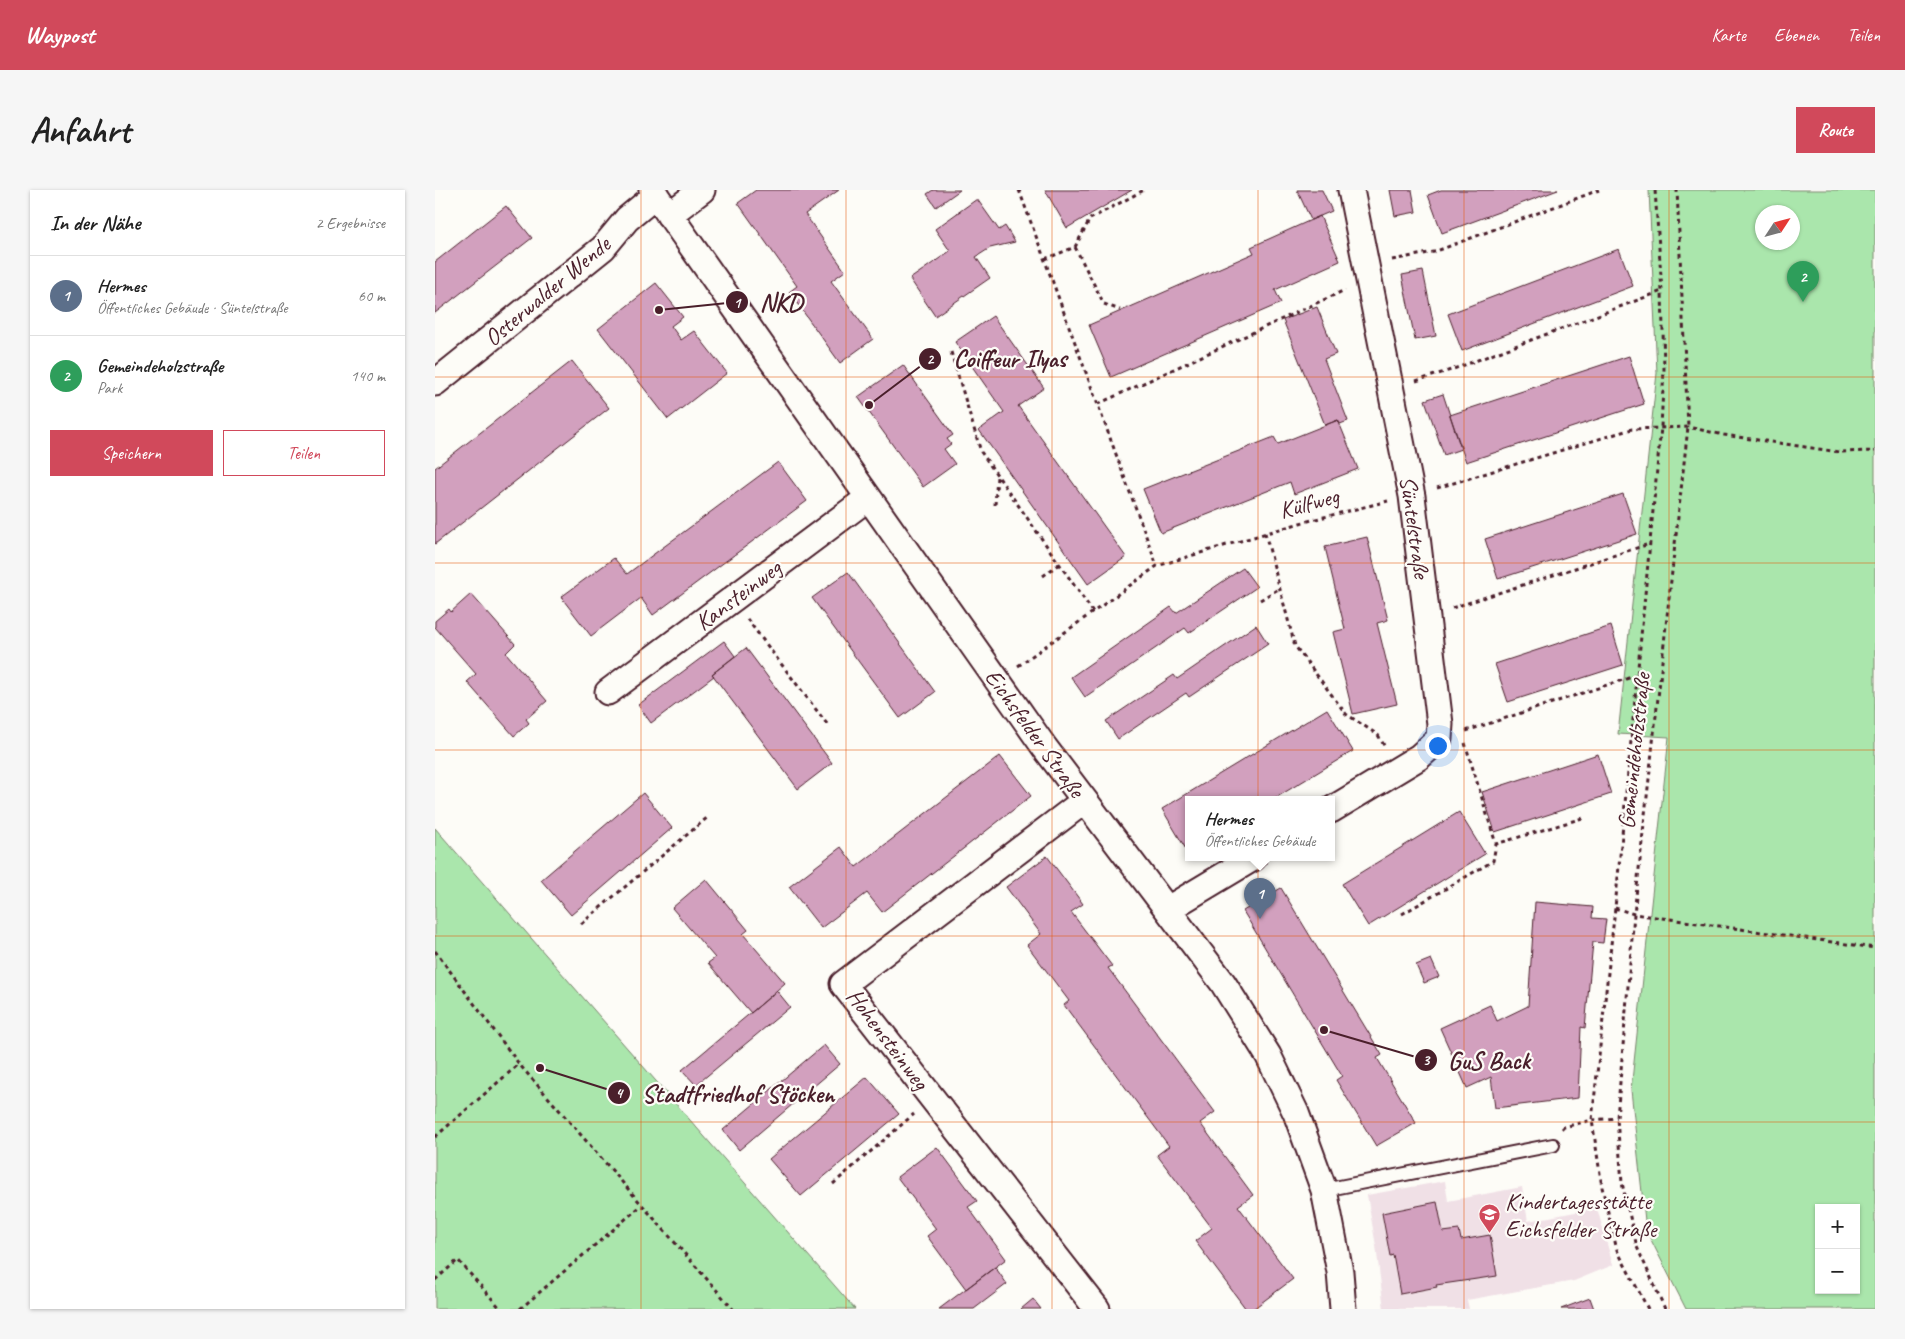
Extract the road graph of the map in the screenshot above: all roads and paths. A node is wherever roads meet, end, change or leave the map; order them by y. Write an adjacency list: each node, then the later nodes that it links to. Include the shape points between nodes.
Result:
1 (702, 190): 9 (street)
2 (1019, 190): 11 (path)
3 (1144, 190): 10 (path, via 1090,219)
4 (1351, 190): 12 (street, Süntelstraße)
5 (1599, 190): 12 (path, via 1435,252)
6 (1655, 190): 13 (path)
7 (1677, 190): 20 (path, Gemeindeholzstraße)
8 (654, 192): 9 (street, Eichsfelder Straße); 16 (street, Osterwalder Wende, via 603,248)
9 (669, 215): 24 (street, Eichsfelder Straße)
10 (1075, 247): 11 (path); 14 (path, via 1104,304)
11 (1045, 259): 18 (path)
12 (1367, 266): 17 (street, Süntelstraße); 18 (path, via 1350,287)
13 (1662, 291): 17 (path, via 1451,370); 19 (path, via 1664,369)
14 (1120, 310)
15 (951, 352): 22 (path, via 981,452)
16 (435, 383)
17 (1391, 388): 23 (street, Süntelstraße)
18 (1098, 404): 29 (path)
19 (1661, 427): 20 (path, Külfweg); 23 (path, Külfweg, via 1632,429); 27 (path)
20 (1688, 427): 21 (path, Külfweg, via 1839,452); 51 (path, Gemeindeholzstraße)
21 (1875, 452)
22 (997, 476): 25 (path); 28 (path)
23 (1412, 496): 26 (path, Külfweg); 35 (street, Süntelstraße)
24 (868, 498): 32 (street, Kansteinweg); 37 (street, Eichsfelder Straße)
25 (995, 505)
26 (1265, 533): 29 (path, Külfweg); 31 (path)
27 (1649, 544): 35 (path); 36 (path)
28 (1059, 564): 30 (path); 34 (path)
29 (1157, 566): 34 (path, Külfweg)
30 (1043, 576)
31 (1279, 588): 33 (path); 41 (path, via 1295,646 1346,714 1378,734)
32 (732, 599): 38 (street, Kansteinweg); 39 (path)
33 (1260, 600)
34 (1093, 612): 37 (path, Külfweg)
35 (1427, 615): 40 (street, Süntelstraße, via 1440,724)
36 (1638, 675): 40 (path); 48 (path)
37 (997, 681): 42 (street, Eichsfelder Straße)
38 (607, 692)
39 (827, 724)
40 (1450, 735): 41 (street); 46 (path)
41 (1398, 770): 43 (street)
42 (1084, 800): 49 (street, Eichsfelder Straße); 57 (street, Hohensteinweg, via 843,984)
43 (1335, 808)
44 (708, 817): 52 (path)
45 (1586, 817): 46 (path)
46 (1496, 844): 50 (path, via 1493,860)
47 (1248, 861): 49 (street)
48 (1615, 908): 51 (path); 59 (path)
49 (1169, 909): 63 (street, Eichsfelder Straße, via 1223,983 1268,1055 1296,1113)
50 (1402, 914)
51 (1634, 914): 53 (path); 58 (path, Gemeindeholzstraße)
52 (581, 924)
53 (1875, 948)
54 (435, 951): 55 (path)
55 (437, 957): 56 (path)
56 (519, 1064): 60 (path); 64 (path)
57 (933, 1098): 62 (path); 69 (street, Hohensteinweg)
58 (1617, 1118): 59 (path); 72 (path, Gemeindeholzstraße, via 1622,1183 1637,1247)
59 (1592, 1120): 61 (path, via 1564,1127); 71 (path, via 1601,1187 1617,1250)
60 (435, 1137)
61 (1553, 1145): 63 (lane)
62 (833, 1184)
63 (1324, 1190): 70 (street, Eichsfelder Straße)
64 (642, 1205): 67 (path); 68 (path)
65 (435, 1280): 66 (path, via 458,1260)
66 (501, 1309)
67 (521, 1309)
68 (733, 1309)
69 (1097, 1309)
70 (1343, 1309)
71 (1648, 1309)
72 (1665, 1309)

